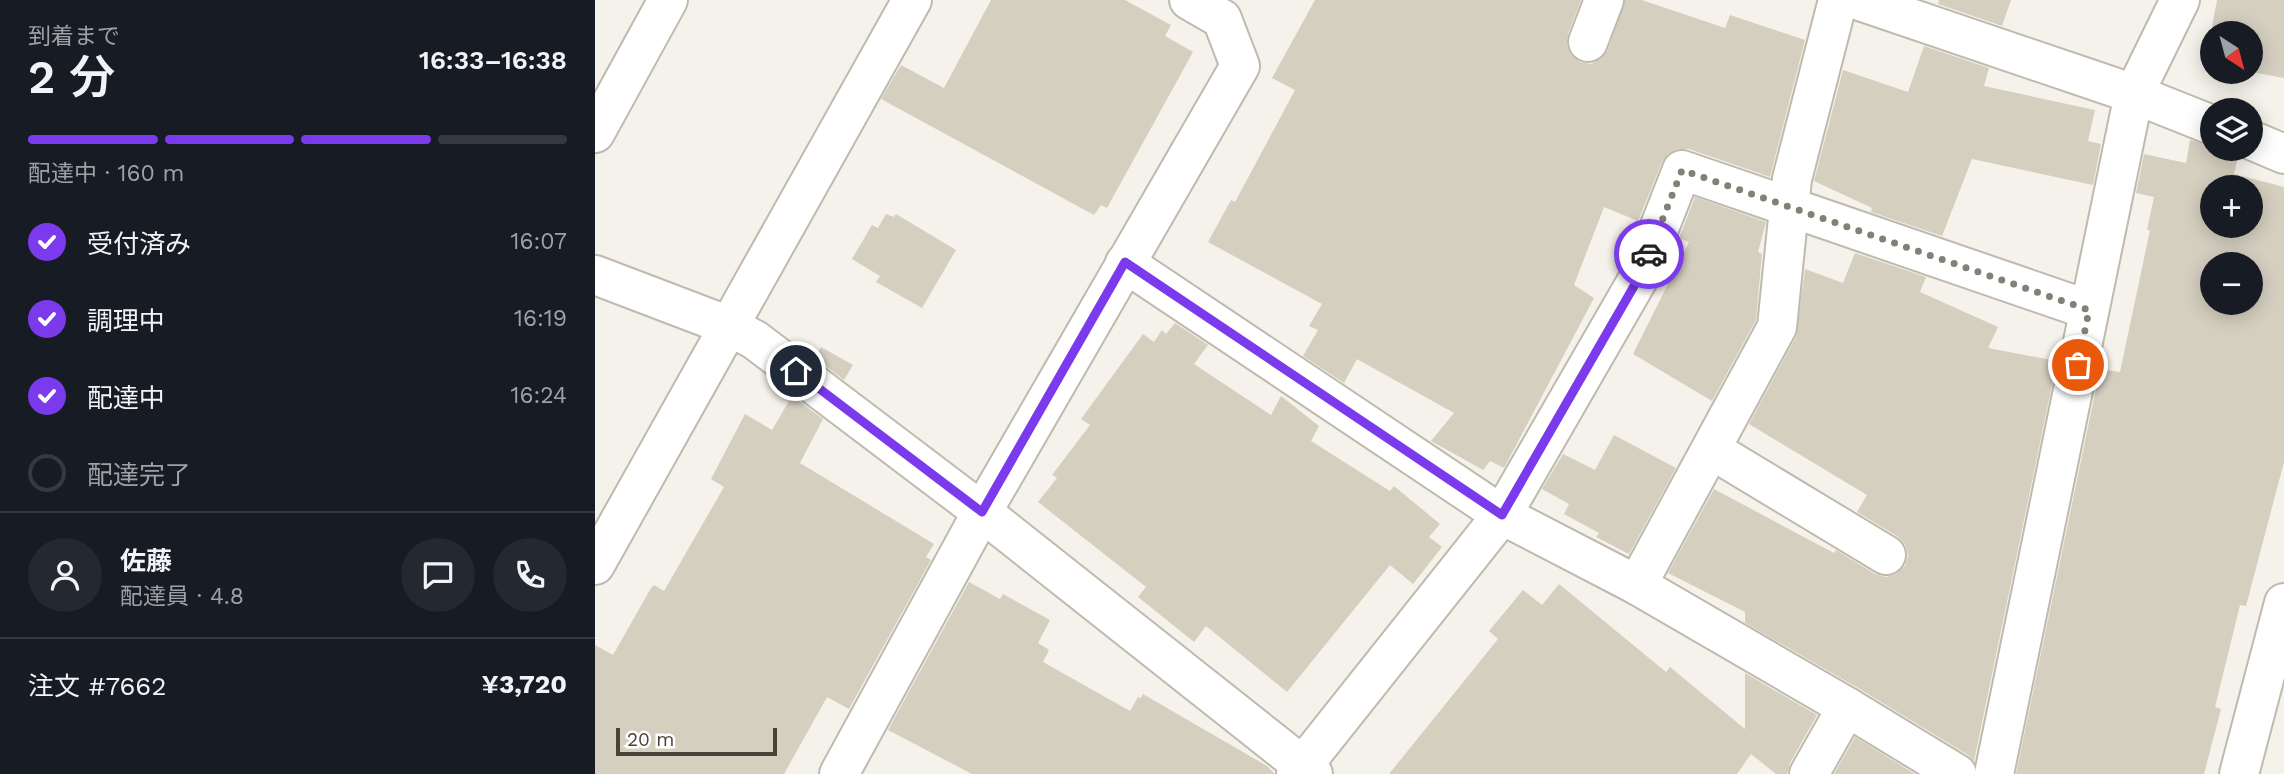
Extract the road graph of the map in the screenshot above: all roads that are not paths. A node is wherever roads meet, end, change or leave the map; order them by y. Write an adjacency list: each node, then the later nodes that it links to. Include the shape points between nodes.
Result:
1 (669, 0): 11 (street)
2 (912, 0): 18 (street)
3 (1189, 0): 15 (street, via 1222,19 1240,66)
4 (1604, 0): 8 (street)
5 (1838, 0): 14 (street)
6 (1857, 0): 9 (street)
7 (2180, 0): 9 (street)
8 (1588, 42)
9 (2134, 94): 10 (street); 17 (street)
10 (2200, 120)
11 (595, 134)
12 (2263, 145): 13 (street)
13 (2284, 153)
14 (1788, 208): 17 (street); 19 (street, via 1777,327); 21 (street, via 1682,170 1641,274)
15 (1125, 262): 20 (street); 21 (street)
16 (595, 275): 18 (street)
17 (2089, 310): 31 (street)
18 (729, 326): 20 (street, via 755,340); 23 (street)
19 (1712, 450): 22 (street); 24 (street)
20 (982, 512): 27 (street); 28 (street)
21 (1502, 515): 24 (street); 27 (street)
22 (1886, 555)
23 (595, 565)
24 (1637, 585): 26 (street)
25 (2284, 603): 32 (street)
26 (1847, 707): 29 (street); 30 (street)
27 (1303, 771)
28 (839, 774)
29 (1809, 774)
30 (1957, 774)
31 (1994, 774)
32 (2239, 774)

